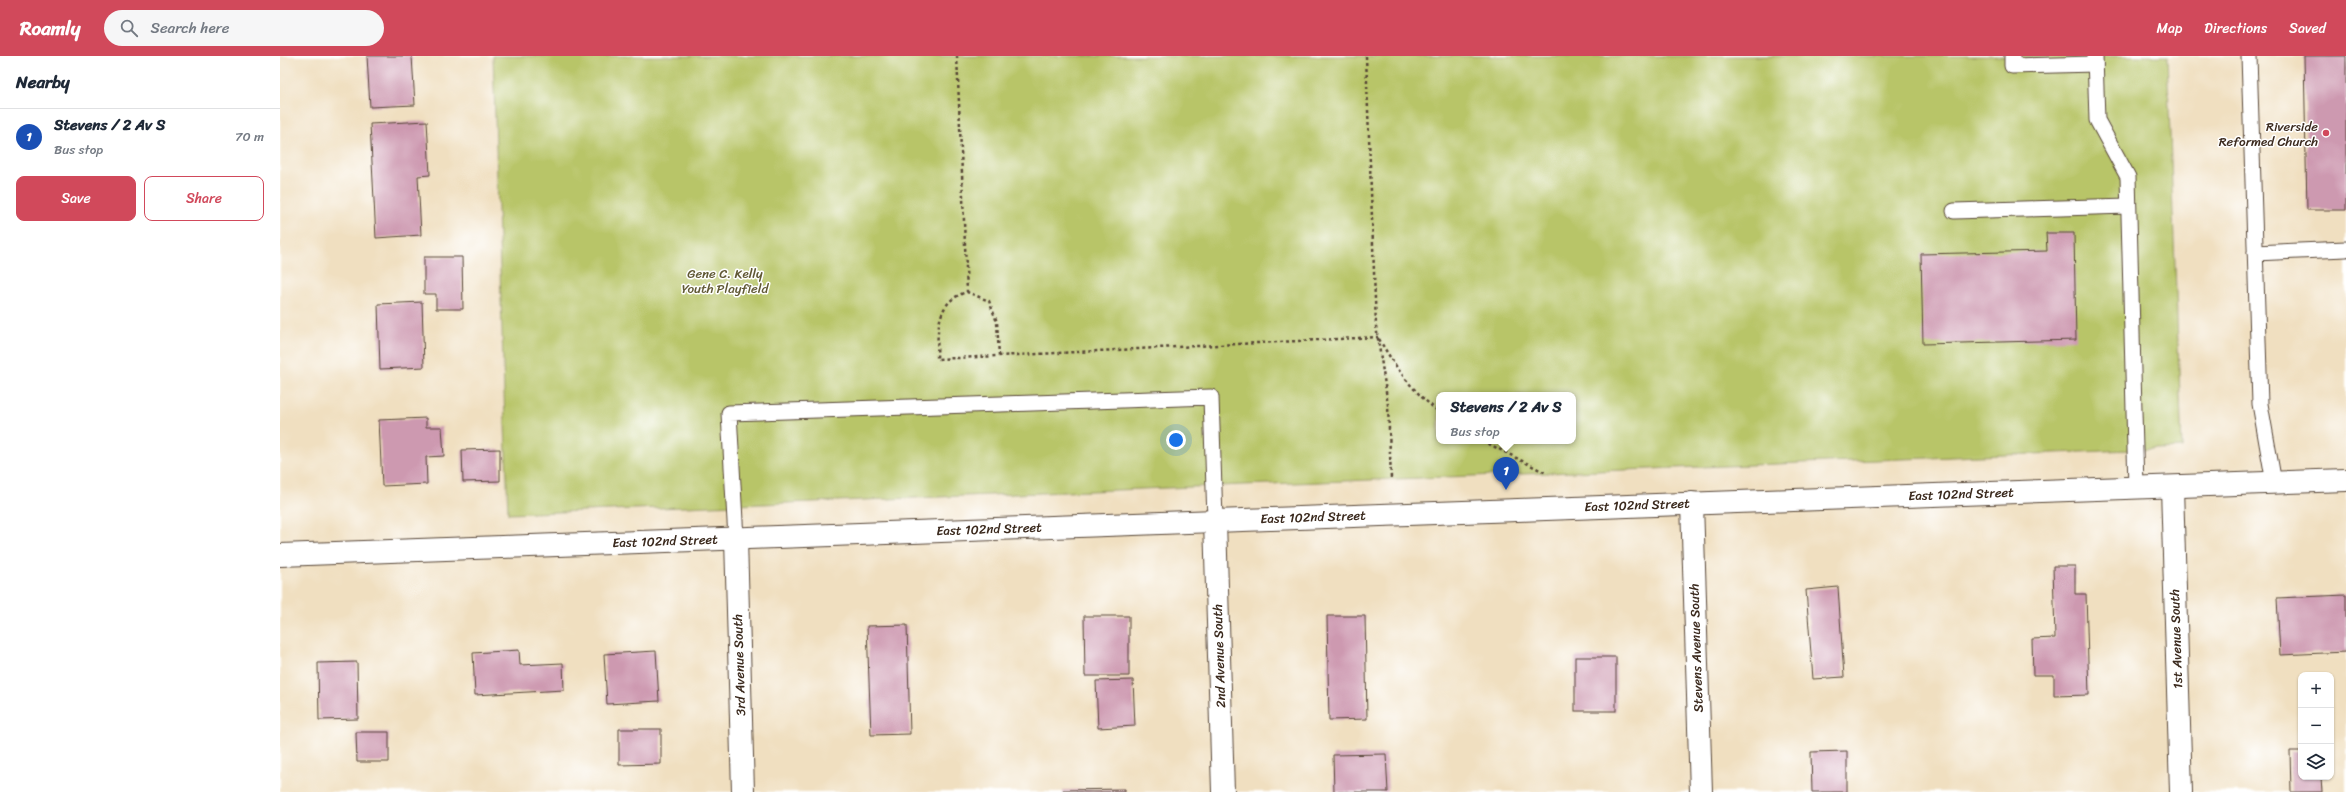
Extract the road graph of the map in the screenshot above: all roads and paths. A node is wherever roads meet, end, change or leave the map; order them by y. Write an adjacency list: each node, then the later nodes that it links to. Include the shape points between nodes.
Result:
1 (957, 56): 10 (path)
2 (1366, 56): 11 (path)
3 (2012, 56): 5 (lane, via 2012,66)
4 (2248, 56): 9 (lane)
5 (2095, 60): 6 (lane, via 2096,120 2128,176)
6 (2128, 206): 7 (lane); 20 (lane)
7 (1954, 211)
8 (2346, 249): 9 (lane)
9 (2255, 252): 18 (lane, via 2260,404)
10 (967, 292): 12 (path, via 989,301 997,322); 12 (path, via 952,299 942,310 937,359)
11 (1378, 337): 12 (path); 13 (path, via 1397,369); 16 (path, via 1388,405)
12 (999, 356)
13 (1436, 409)
14 (1489, 444): 15 (path)
15 (1546, 473)
16 (1391, 478)
17 (2346, 480): 18 (street, East 102nd Street)
18 (2274, 482): 19 (street, East 102nd Street)
19 (2172, 487): 20 (street, East 102nd Street); 28 (street, 1st Avenue South)
20 (2136, 488): 21 (street, East 102nd Street)
21 (1692, 503): 22 (street, East 102nd Street); 27 (street, Stevens Avenue South)
22 (1215, 520): 23 (street, East 102nd Street); 23 (lane, via 1211,397 729,413); 26 (street, 2nd Avenue South)
23 (736, 539): 24 (street, East 102nd Street); 25 (street, 3rd Avenue South)
24 (280, 555)
25 (743, 792)
26 (1223, 792)
27 (1701, 792)
28 (2181, 792)

